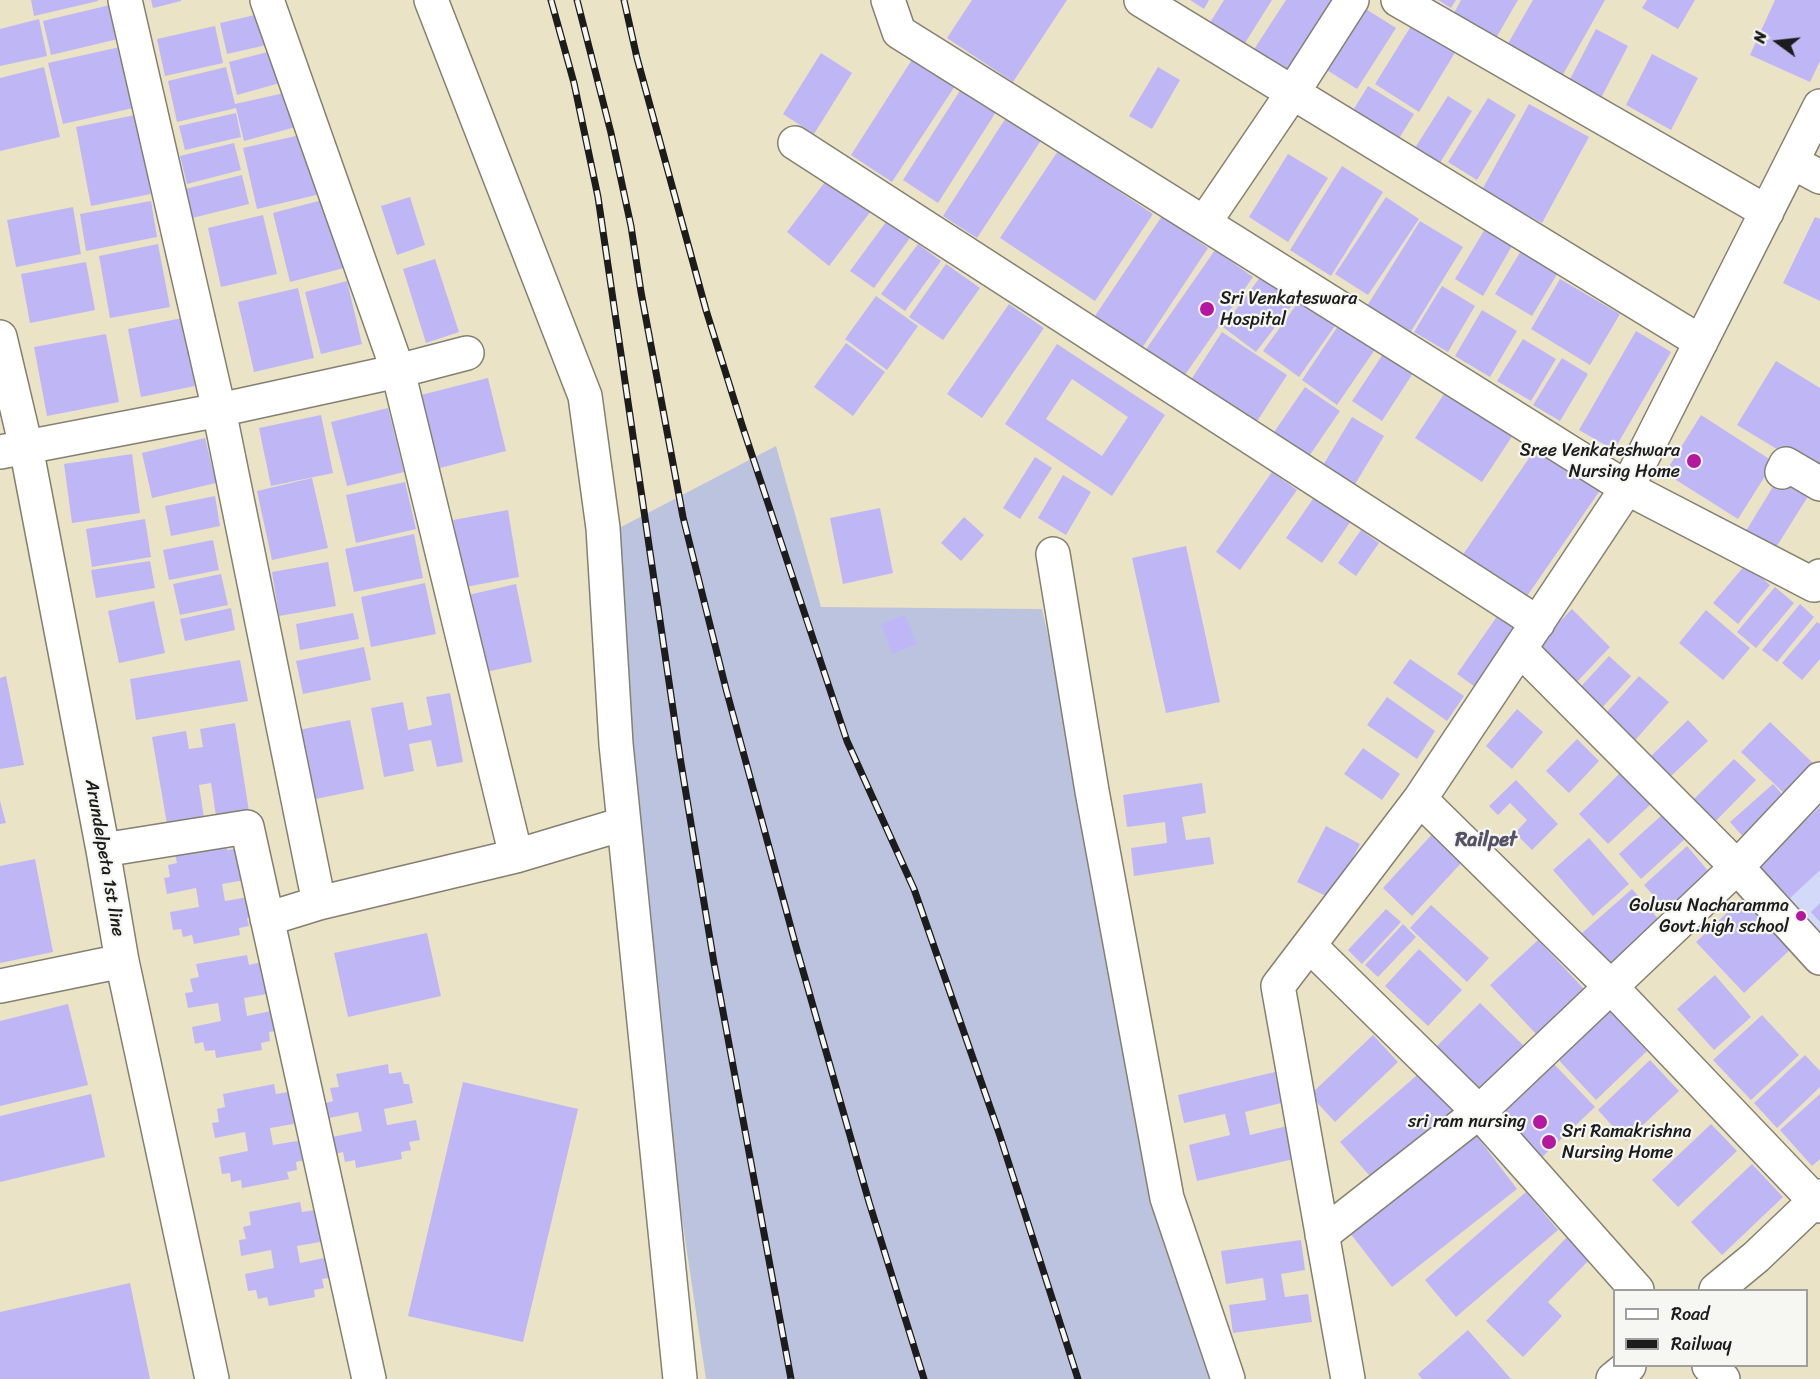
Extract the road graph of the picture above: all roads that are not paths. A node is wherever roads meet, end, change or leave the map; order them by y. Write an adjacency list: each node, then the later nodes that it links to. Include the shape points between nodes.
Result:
1 (125, 0): 18 (street)
2 (267, 0): 17 (street)
3 (431, 0): 28 (street, via 585,396 603,528)
4 (888, 0): 13 (street, via 899,32)
5 (1141, 0): 8 (street)
6 (1352, 0): 8 (street)
7 (1398, 0): 12 (street)
8 (1293, 92): 13 (street); 15 (street)
9 (1820, 106): 11 (street)
10 (795, 143): 25 (street)
11 (1806, 169): 12 (street)
12 (1767, 212): 15 (street)
13 (1204, 223): 22 (street)
14 (0, 337): 19 (street, Arundelpeta 1st line)
15 (1701, 342): 22 (street)
16 (467, 353): 17 (street)
17 (398, 370): 18 (street); 30 (street)
18 (219, 410): 19 (street); 32 (street)
19 (13, 450): 29 (street, Arundelpeta 1st line)
20 (1782, 472): 21 (street, via 1786,464)
21 (1820, 484)
22 (1627, 489): 24 (street); 25 (street)
23 (1053, 554): 49 (street, via 1167,1198)
24 (1818, 583)
25 (1530, 637): 27 (street); 31 (street)
26 (1820, 778): 31 (street)
27 (1420, 799): 34 (street); 38 (street)
28 (623, 824): 30 (street); 48 (street)
29 (103, 850): 33 (street, via 247,827); 36 (street, Arundelpeta 1st line)
30 (516, 856): 32 (street)
31 (1737, 867): 35 (street); 38 (street)
32 (320, 903): 33 (street)
33 (267, 919): 47 (street)
34 (1309, 945): 39 (street); 41 (street, via 1278,986)
35 (1820, 958)
36 (122, 961): 37 (street); 46 (street, Arundelpeta 1st line)
37 (0, 986)
38 (1610, 986): 39 (street); 40 (street)
39 (1479, 1112): 41 (street); 42 (street)
40 (1818, 1201): 43 (street)
41 (1322, 1235): 50 (street)
42 (1636, 1289)
43 (1717, 1289)
44 (1627, 1367): 51 (street)
45 (1711, 1367): 52 (street)
46 (212, 1379)
47 (369, 1379)
48 (680, 1379)
49 (1228, 1379)
50 (1348, 1379)
51 (1613, 1379)
52 (1722, 1379)

